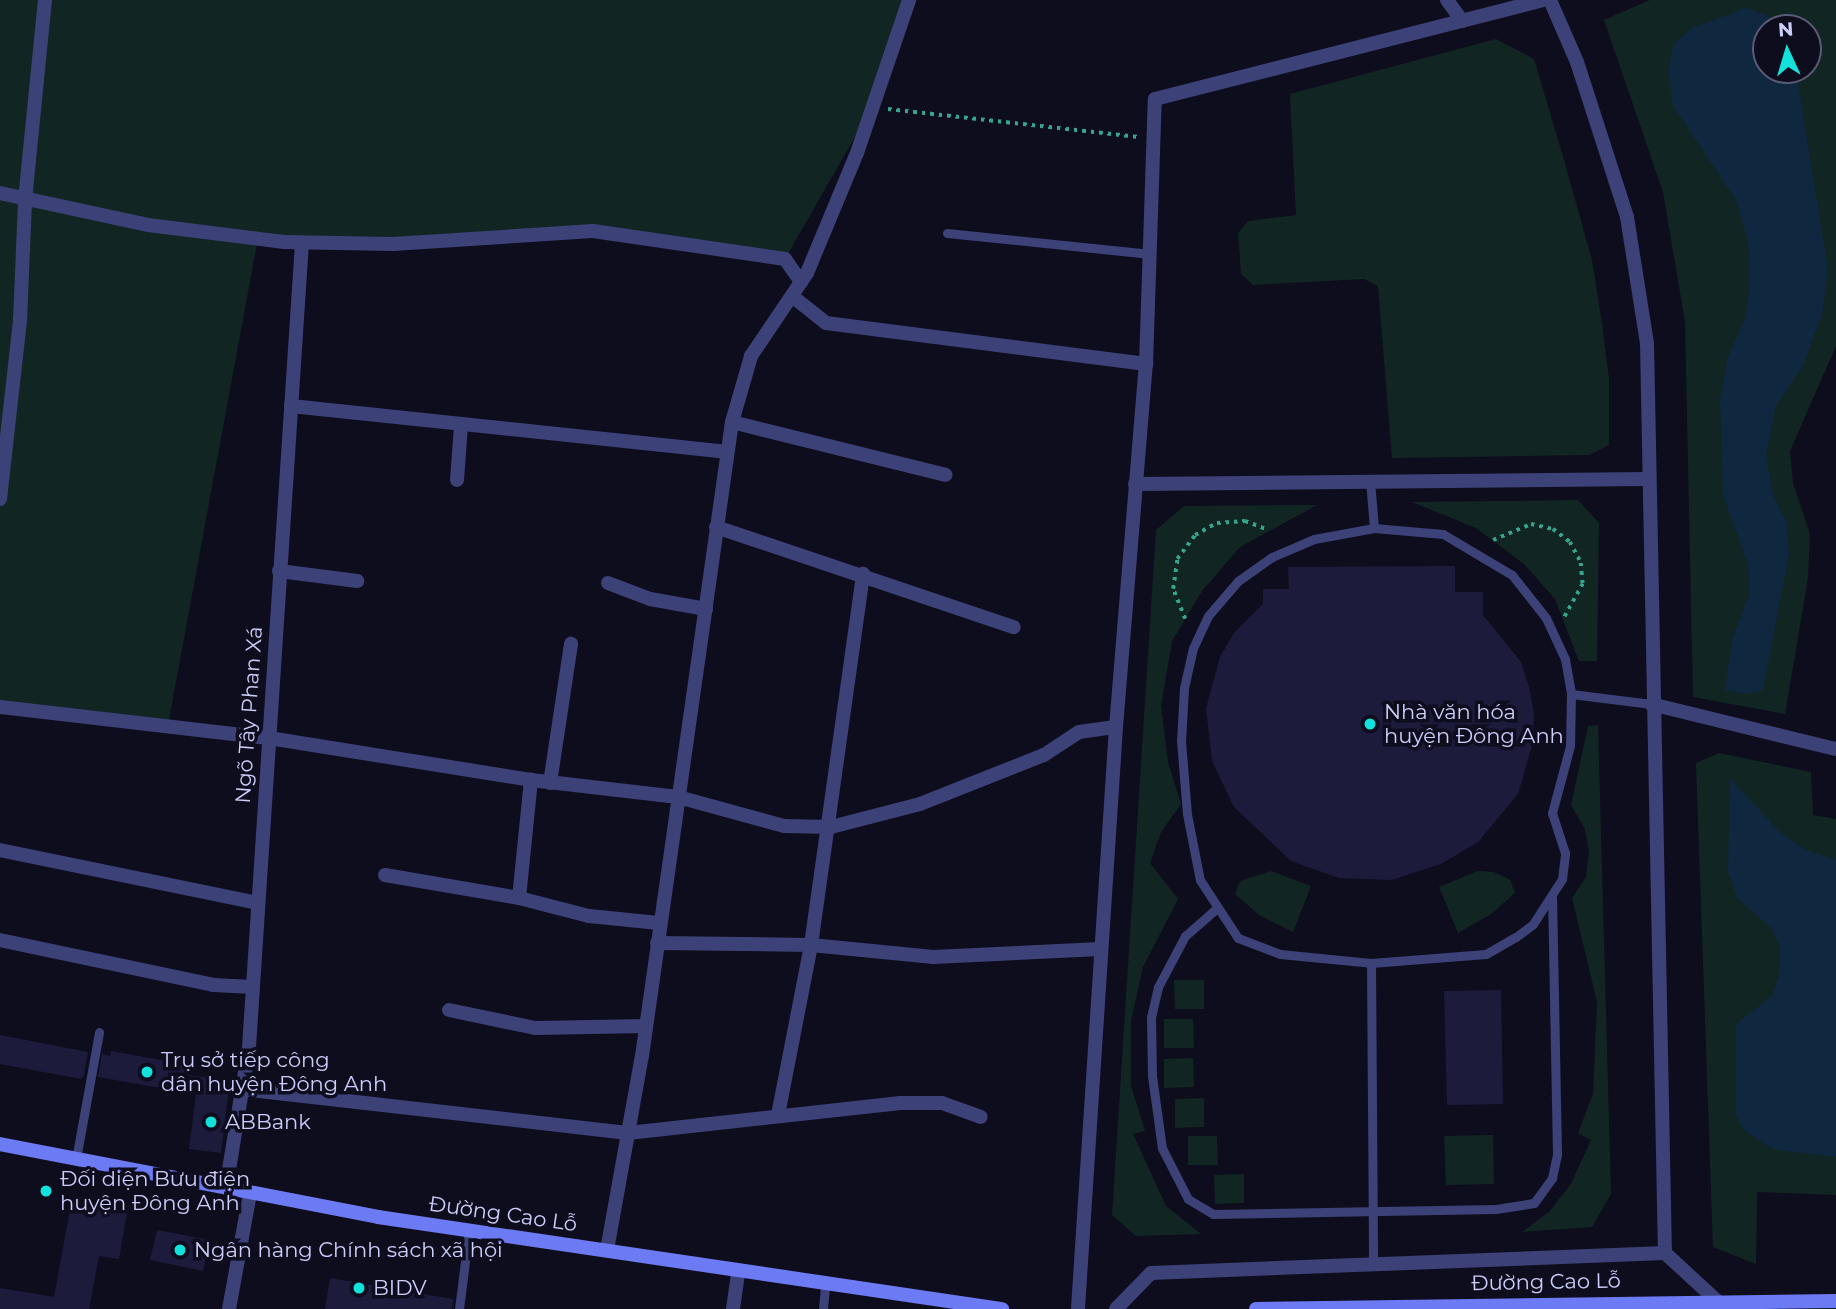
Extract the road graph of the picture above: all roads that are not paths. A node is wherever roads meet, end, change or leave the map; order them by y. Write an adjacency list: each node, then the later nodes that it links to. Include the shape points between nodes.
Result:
1 (45, 0): 8 (street)
2 (909, 0): 12 (street, via 872,107)
3 (1447, 0): 6 (street)
4 (1542, 0): 6 (street)
5 (1550, 0): 20 (street, via 1577,62 1628,218 1647,343)
6 (1462, 21): 11 (street, via 1155,99)
7 (0, 193): 8 (street)
8 (25, 200): 10 (street, via 148,225); 24 (street, via 20,321)
9 (947, 233): 11 (lane)
10 (302, 243): 12 (street, via 393,244 593,231 785,259); 15 (street, Ngõ Tây Phan Xá)
11 (1151, 254): 14 (street)
12 (801, 282): 13 (street)
13 (792, 296): 14 (street, via 826,323); 16 (street, via 751,356)
14 (1146, 364): 23 (street)
15 (291, 406): 17 (street); 27 (street, Ngõ Tây Phan Xá)
16 (732, 422): 18 (street); 19 (street)
17 (461, 425): 18 (street); 21 (street)
18 (726, 452): 25 (street)
19 (946, 475)
20 (1647, 479): 22 (street); 35 (street)
21 (457, 480)
22 (1370, 481): 23 (street); 26 (lane)
23 (1135, 484): 37 (street)
24 (0, 499)
25 (716, 527): 28 (street); 31 (street)
26 (1374, 528): 34 (lane, via 1443,534 1512,575 1546,618 1565,659); 49 (lane, via 1314,539 1272,557 1238,581 1208,616 1193,648 1184,688 1181,741 1187,814 1200,880)
27 (279, 571): 29 (street); 38 (street, Ngõ Tây Phan Xá)
28 (863, 574): 32 (street); 43 (street)
29 (357, 581)
30 (608, 583): 31 (street, via 650,599)
31 (706, 609): 42 (street)
32 (1014, 627)
33 (571, 644): 41 (street)
34 (1572, 694): 35 (lane); 47 (lane, via 1570,746 1552,813 1565,853 1562,879)
35 (1651, 704): 39 (street); 71 (street)
36 (0, 707): 38 (street)
37 (1116, 727): 43 (street, via 1079,732 1044,755 920,804); 54 (street)
38 (270, 738): 40 (street); 48 (street, Ngõ Tây Phan Xá)
39 (1836, 749)
40 (531, 780): 41 (street); 46 (street)
41 (550, 783): 42 (street)
42 (678, 797): 43 (street, via 785,826); 50 (street)
43 (831, 827): 53 (street)
44 (0, 850): 48 (street)
45 (385, 876): 46 (street)
46 (519, 898): 50 (street, via 589,916)
47 (1552, 898): 55 (lane, via 1533,925 1486,954); 68 (lane, via 1557,1154 1552,1178 1534,1203 1518,1209)
48 (258, 903): 56 (street, Ngõ Tây Phan Xá)
49 (1217, 908): 55 (lane, via 1238,938 1280,954); 68 (lane, via 1185,936 1171,959 1151,1017 1155,1113 1171,1172 1188,1199 1213,1214)
50 (659, 923): 52 (street)
51 (0, 940): 56 (street, via 213,985)
52 (656, 943): 53 (street); 58 (street)
53 (811, 945): 54 (street, via 933,957); 61 (street)
54 (1101, 949): 83 (street)
55 (1371, 963): 68 (lane)
56 (253, 987): 60 (street, Ngõ Tây Phan Xá)
57 (449, 1010): 58 (street, via 536,1028)
58 (646, 1026): 63 (street)
59 (99, 1032): 65 (lane)
60 (243, 1089): 63 (street); 66 (street, Ngõ Tây Phan Xá)
61 (778, 1115): 62 (street, via 942,1103); 63 (street)
62 (981, 1118)
63 (628, 1133): 70 (street)
64 (0, 1144): 65 (main road, Đường Cao Lỗ)
65 (76, 1159): 66 (main road, Đường Cao Lỗ)
66 (226, 1188): 67 (main road, Đường Cao Lỗ)
67 (250, 1193): 69 (main road, Đường Cao Lỗ); 78 (street)
68 (1374, 1212): 72 (lane)
69 (469, 1230): 70 (main road, Đường Cao Lỗ); 79 (lane)
70 (607, 1250): 73 (main road, Đường Cao Lỗ)
71 (1665, 1253): 72 (street); 75 (street)
72 (1373, 1265): 84 (street, via 1151,1273)
73 (738, 1273): 74 (main road, Đường Cao Lỗ); 80 (street)
74 (825, 1285): 77 (main road, Đường Cao Lỗ); 81 (lane)
75 (1717, 1301): 76 (main road, Đường Cao Lỗ); 85 (main road, Đường Cao Lỗ)
76 (1836, 1301)
77 (982, 1308): 82 (main road, Đường Cao Lỗ)
78 (229, 1309)
79 (458, 1309)
80 (733, 1309)
81 (823, 1309)
82 (1002, 1309)
83 (1078, 1309)
84 (1116, 1309)
85 (1256, 1309)

